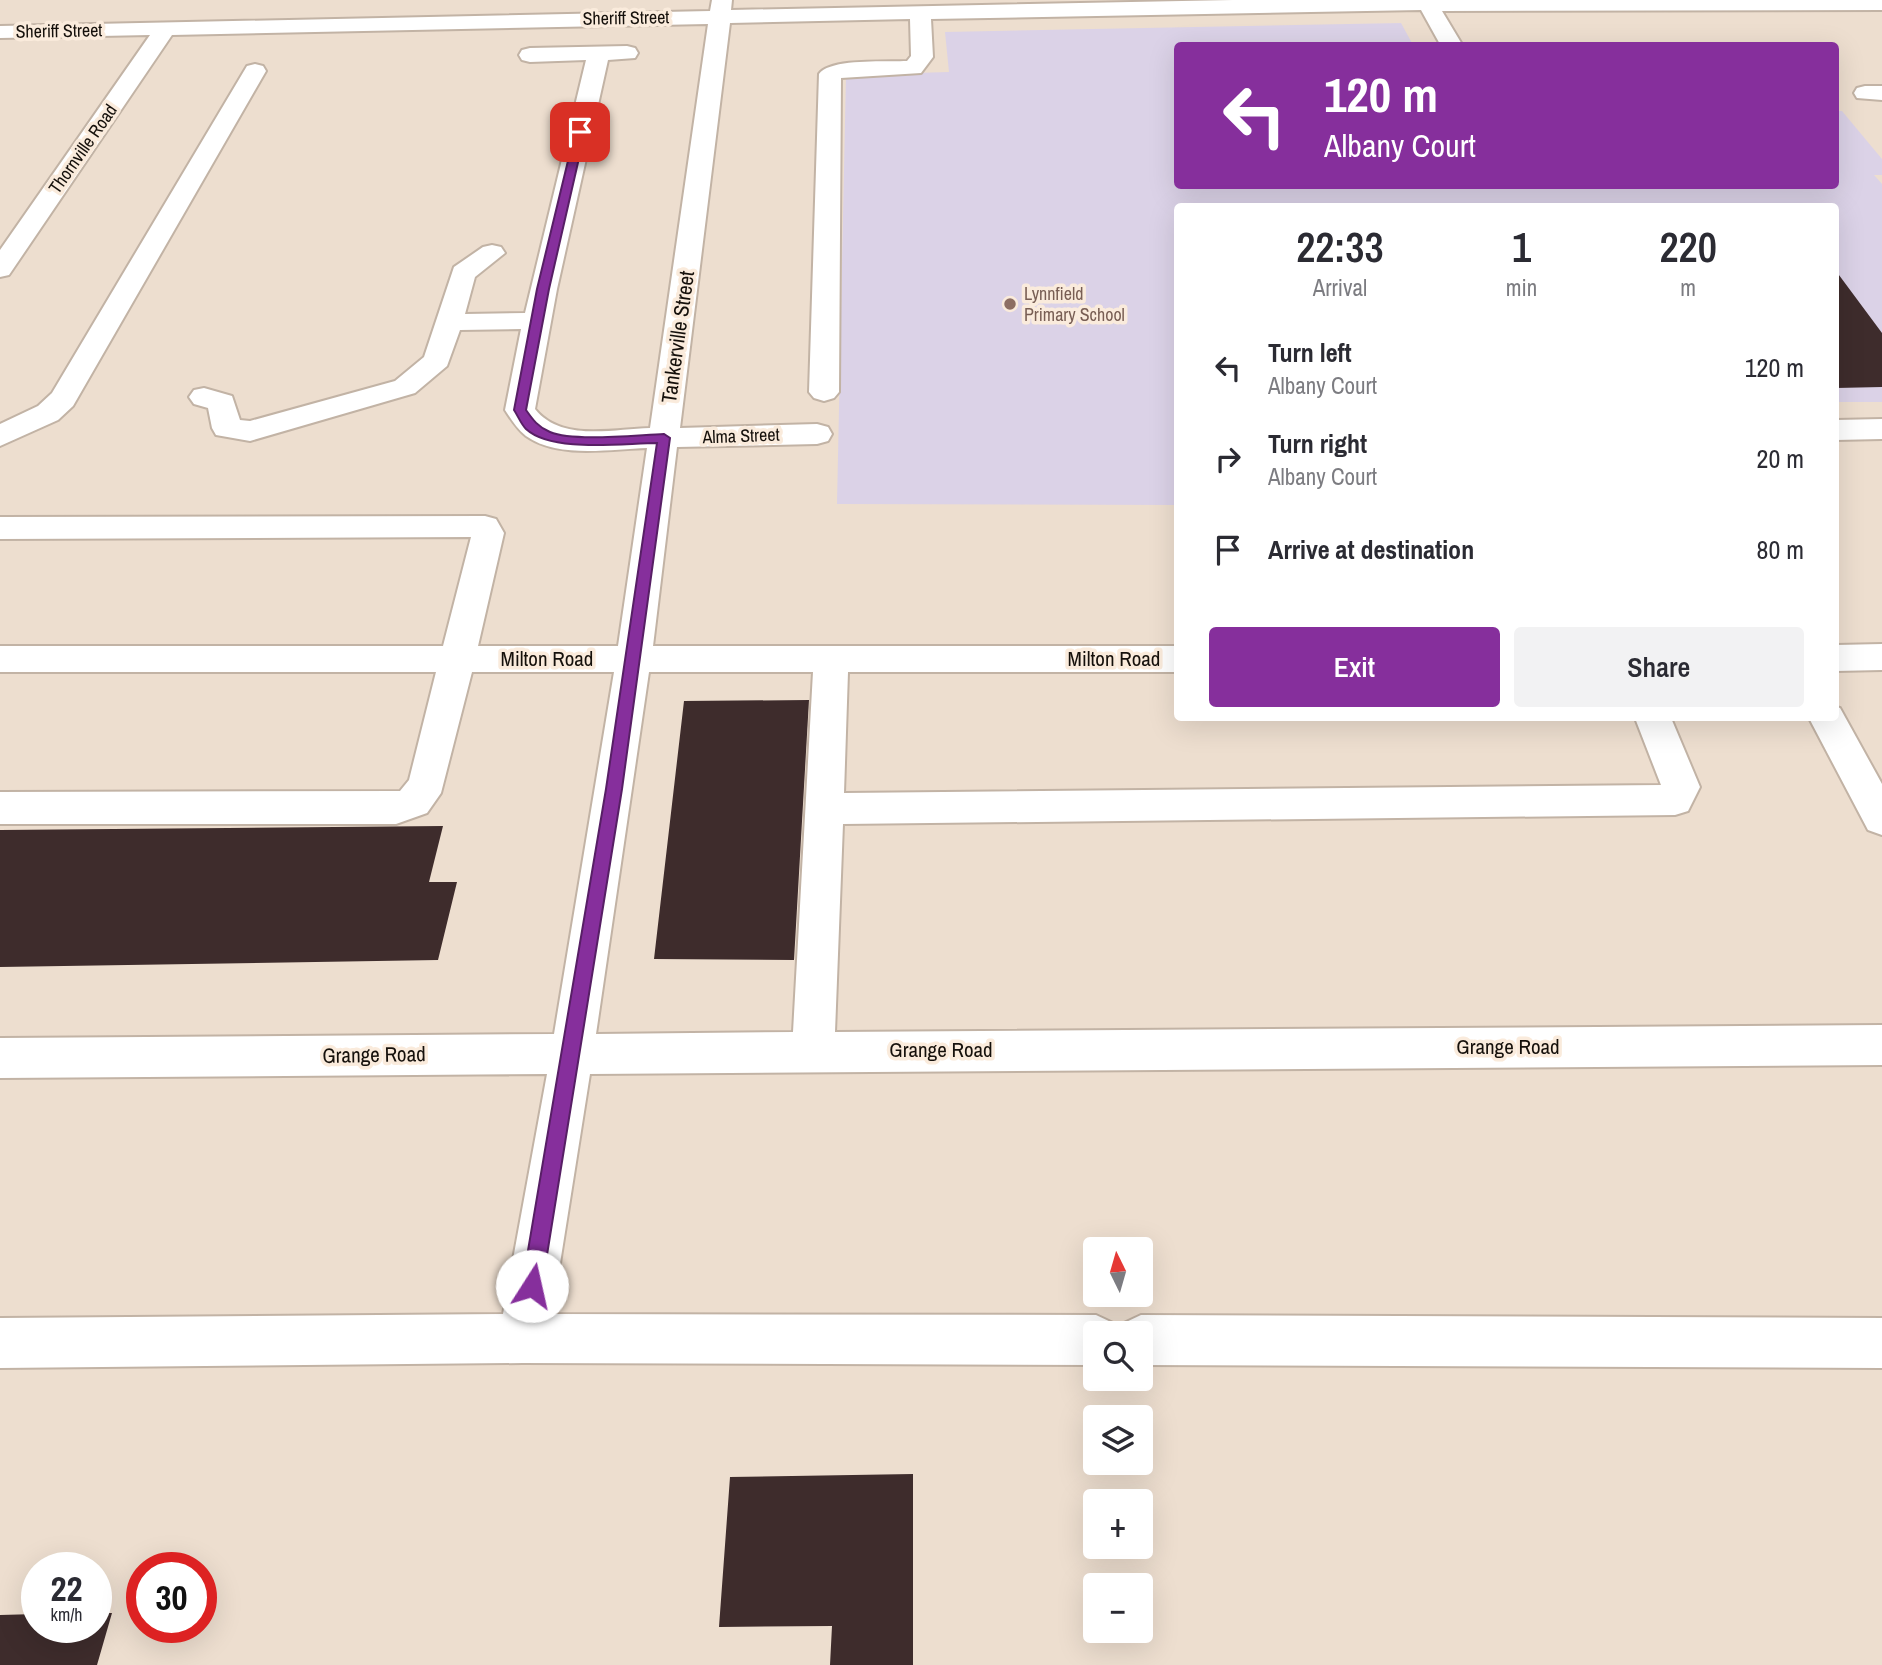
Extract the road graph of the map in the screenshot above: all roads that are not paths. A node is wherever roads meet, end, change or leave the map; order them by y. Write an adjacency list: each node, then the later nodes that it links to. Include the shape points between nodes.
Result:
1 (1426, 2): 2 (street, Sheriff Street, via 1469,6); 4 (street, Sheriff Street); 7 (street)
2 (1882, 4)
3 (721, 8): 4 (street, Sheriff Street); 5 (street, Sheriff Street); 22 (street, Tankerville Street)
4 (920, 12): 16 (street, via 922,57 913,68 830,74)
5 (165, 30): 6 (street, Sheriff Street); 13 (street, Thornville Road)
6 (0, 32)
7 (1450, 42)
8 (599, 53): 9 (street); 10 (street); 14 (street, Alma Street)
9 (627, 53)
10 (530, 55)
11 (255, 71): 21 (street, via 63,398 48,413)
12 (492, 253): 15 (street, via 463,273)
13 (0, 269)
14 (537, 321): 15 (street); 22 (street, Alma Street, via 520,410 531,426 548,436 578,440)
15 (448, 322): 17 (street, via 437,360 405,387 250,431 227,428 222,403)
16 (824, 392)
17 (204, 397)
18 (1882, 429): 19 (street)
19 (1839, 430)
20 (817, 434): 22 (street, Alma Street)
21 (0, 436)
22 (664, 438): 28 (street, Tankerville Street)
23 (0, 528): 25 (street, via 485,527 488,533)
24 (1882, 657): 26 (street)
25 (460, 658): 27 (street, Milton Road); 28 (street, Milton Road); 33 (street, via 422,795 413,804 396,808)
26 (1839, 658)
27 (0, 659)
28 (634, 659): 29 (street, Milton Road); 38 (street, Tankerville Street)
29 (831, 659): 30 (street, Milton Road); 34 (street)
30 (1174, 659)
31 (1654, 721): 34 (street, via 1681,787 1675,800)
32 (1829, 721): 35 (street)
33 (0, 808)
34 (825, 809): 37 (street)
35 (1882, 819)
36 (1882, 1045): 37 (street, Grange Road)
37 (813, 1051): 38 (street, Grange Road)
38 (572, 1053): 39 (street, Grange Road); 40 (street, Tankerville Street)
39 (0, 1058)
40 (523, 1338): 41 (street); 43 (street)
41 (1083, 1340)
42 (1153, 1340): 44 (street)
43 (0, 1343)
44 (1882, 1343)

